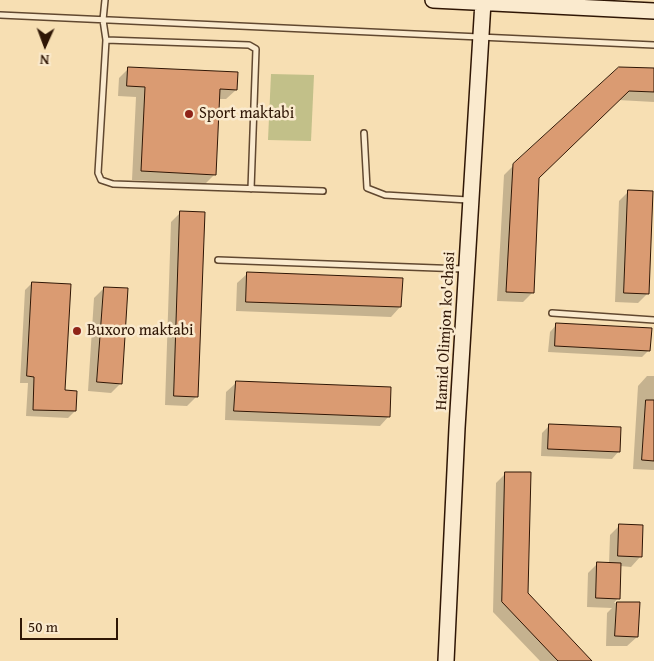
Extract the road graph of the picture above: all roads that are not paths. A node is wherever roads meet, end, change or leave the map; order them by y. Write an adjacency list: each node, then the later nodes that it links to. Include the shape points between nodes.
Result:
1 (104, 0): 6 (lane)
2 (433, 0): 3 (street)
3 (483, 2): 4 (street); 7 (street, Hamid Olimjon ko'chasi)
4 (654, 11)
5 (0, 15): 6 (lane)
6 (103, 20): 7 (lane); 8 (lane)
7 (481, 37): 9 (lane); 13 (street, Hamid Olimjon ko'chasi)
8 (106, 40): 11 (lane, via 249,46 256,49); 11 (lane, via 98,173 101,180 113,184)
9 (654, 45)
10 (364, 133): 13 (lane, via 367,188 385,195)
11 (251, 188): 12 (lane)
12 (323, 191)
13 (471, 200): 15 (street, Hamid Olimjon ko'chasi)
14 (218, 260): 15 (lane)
15 (467, 270): 18 (street, Hamid Olimjon ko'chasi)
16 (552, 313): 17 (lane)
17 (654, 320)
18 (446, 661)

